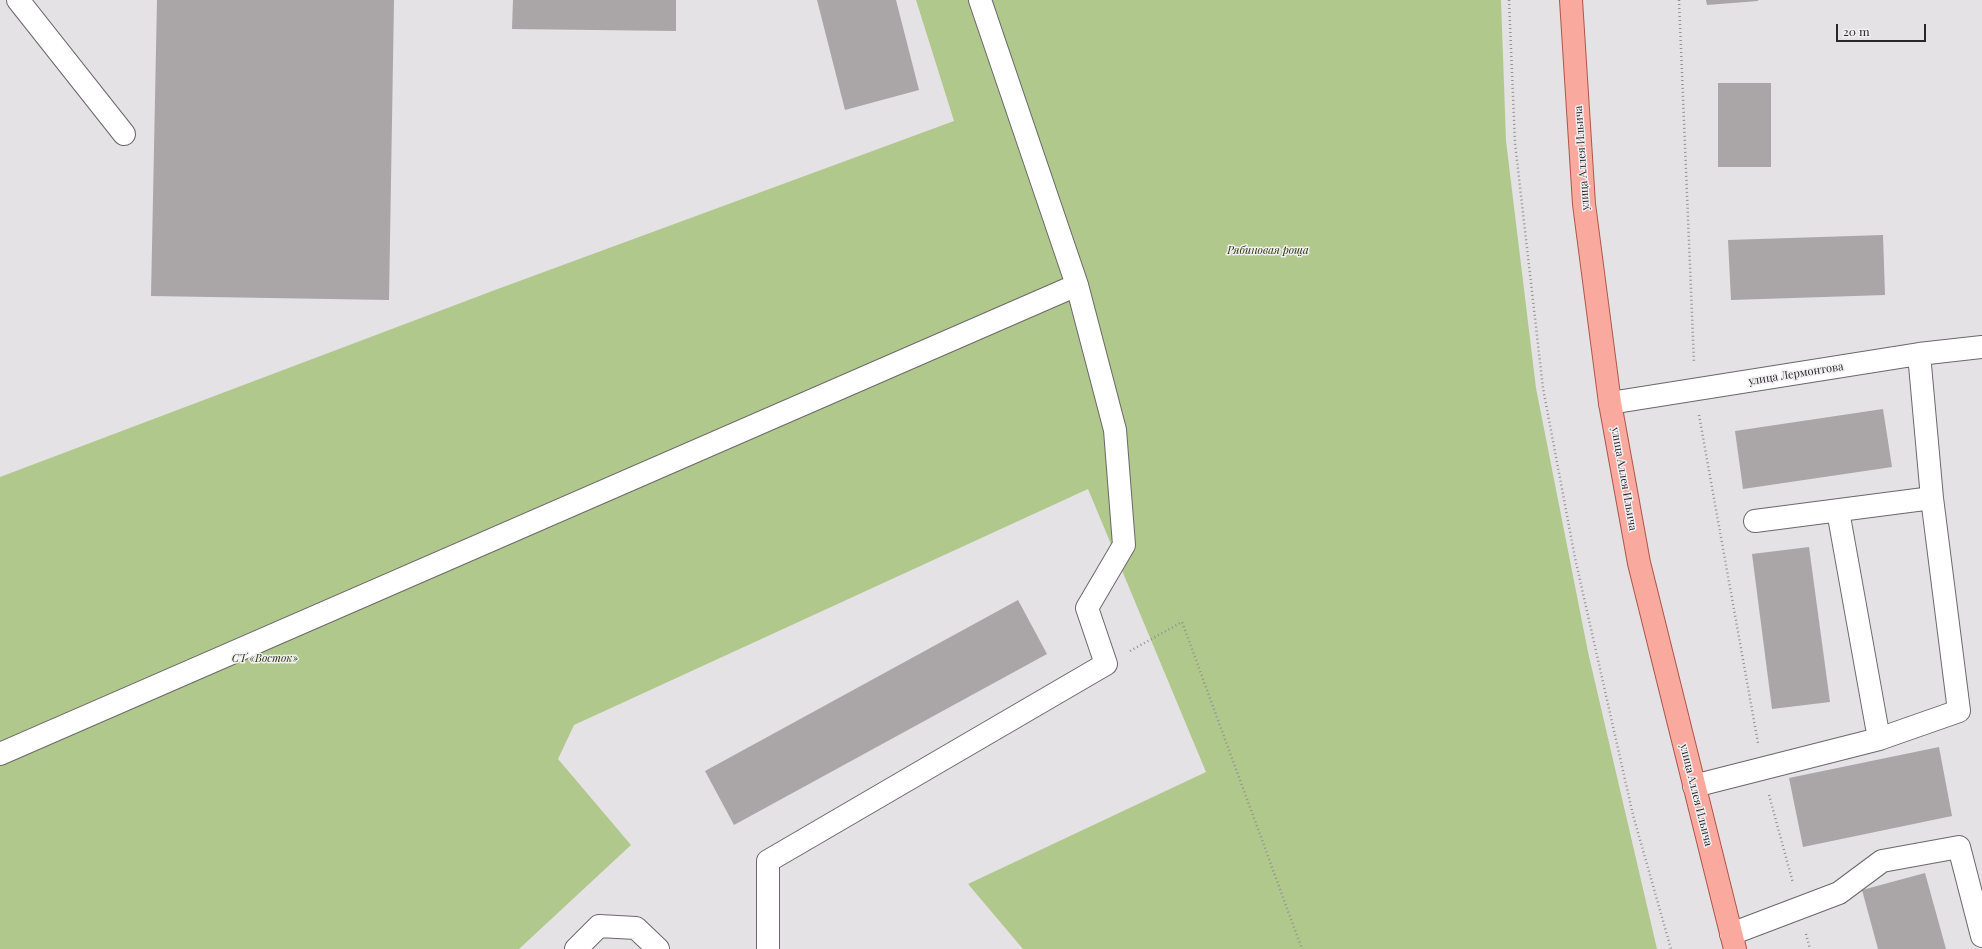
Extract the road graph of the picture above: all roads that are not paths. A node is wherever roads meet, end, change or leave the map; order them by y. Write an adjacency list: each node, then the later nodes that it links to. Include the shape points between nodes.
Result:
1 (18, 0): 4 (street)
2 (980, 0): 5 (street)
3 (1571, 0): 8 (main road, улица Аллея Ильича, via 1584,204)
4 (124, 134)
5 (1077, 285): 13 (street); 19 (street, via 1117,446 1124,545 1087,608 1106,664 768,861)
6 (1982, 347): 7 (street, улица Лермонтова)
7 (1919, 354): 8 (street, улица Лермонтова); 9 (street)
8 (1610, 403): 14 (main road, улица Аллея Ильича, via 1639,563)
9 (1932, 498): 10 (street); 12 (street, via 1959,711)
10 (1838, 511): 11 (street); 12 (street)
11 (1755, 521)
12 (1879, 739): 14 (street)
13 (0, 754)
14 (1694, 786): 16 (main road, улица Аллея Ильича)
15 (1982, 936): 16 (street, via 1959,847 1882,861 1839,893 1799,908)
16 (1733, 942)
17 (576, 949): 18 (street, via 599,926 636,928)
18 (658, 949)
19 (768, 949)

